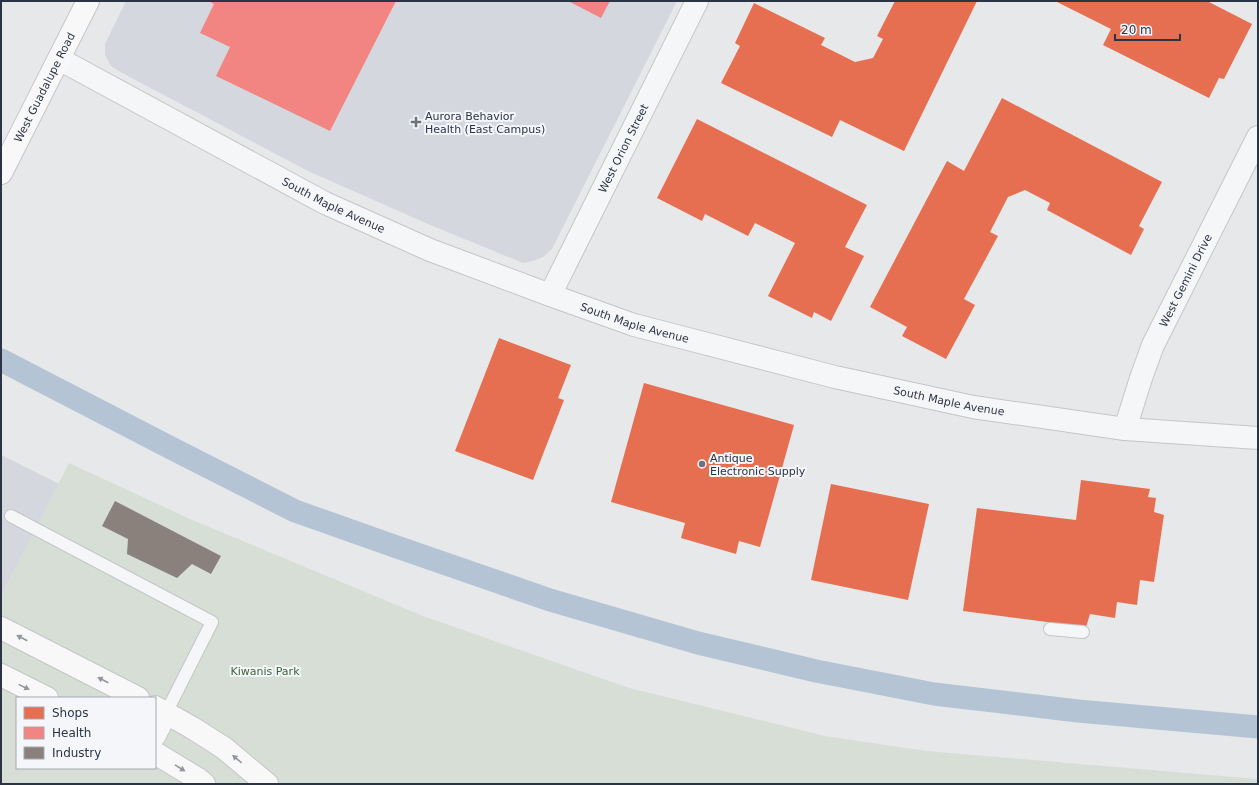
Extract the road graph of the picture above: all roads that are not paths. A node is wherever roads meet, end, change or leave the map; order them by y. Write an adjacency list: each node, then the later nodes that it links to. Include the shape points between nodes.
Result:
1 (88, 1): 3 (street, West Guadalupe Road)
2 (697, 1): 6 (street, West Orion Street)
3 (59, 59): 5 (street, West Guadalupe Road); 6 (street, South Maple Avenue, via 321,201 430,250)
4 (1258, 136): 7 (street, West Gemini Drive, via 1153,345)
5 (1, 173)
6 (550, 295): 7 (street, South Maple Avenue, via 634,325 835,377 973,407)
7 (1125, 429): 8 (street, South Maple Avenue)
8 (1258, 438)
9 (11, 516): 16 (lane, via 212,622)
10 (1, 628): 15 (street, one-way to 10)
11 (1050, 629): 12 (lane)
12 (1083, 632)
13 (1, 675): 14 (street, one-way to 14)
14 (45, 697)
15 (136, 697)
16 (161, 710): 17 (street); 20 (street, one-way to 16, via 224,748)
17 (156, 731)
18 (156, 754): 19 (street, one-way to 19)
19 (204, 784)
20 (267, 784)

